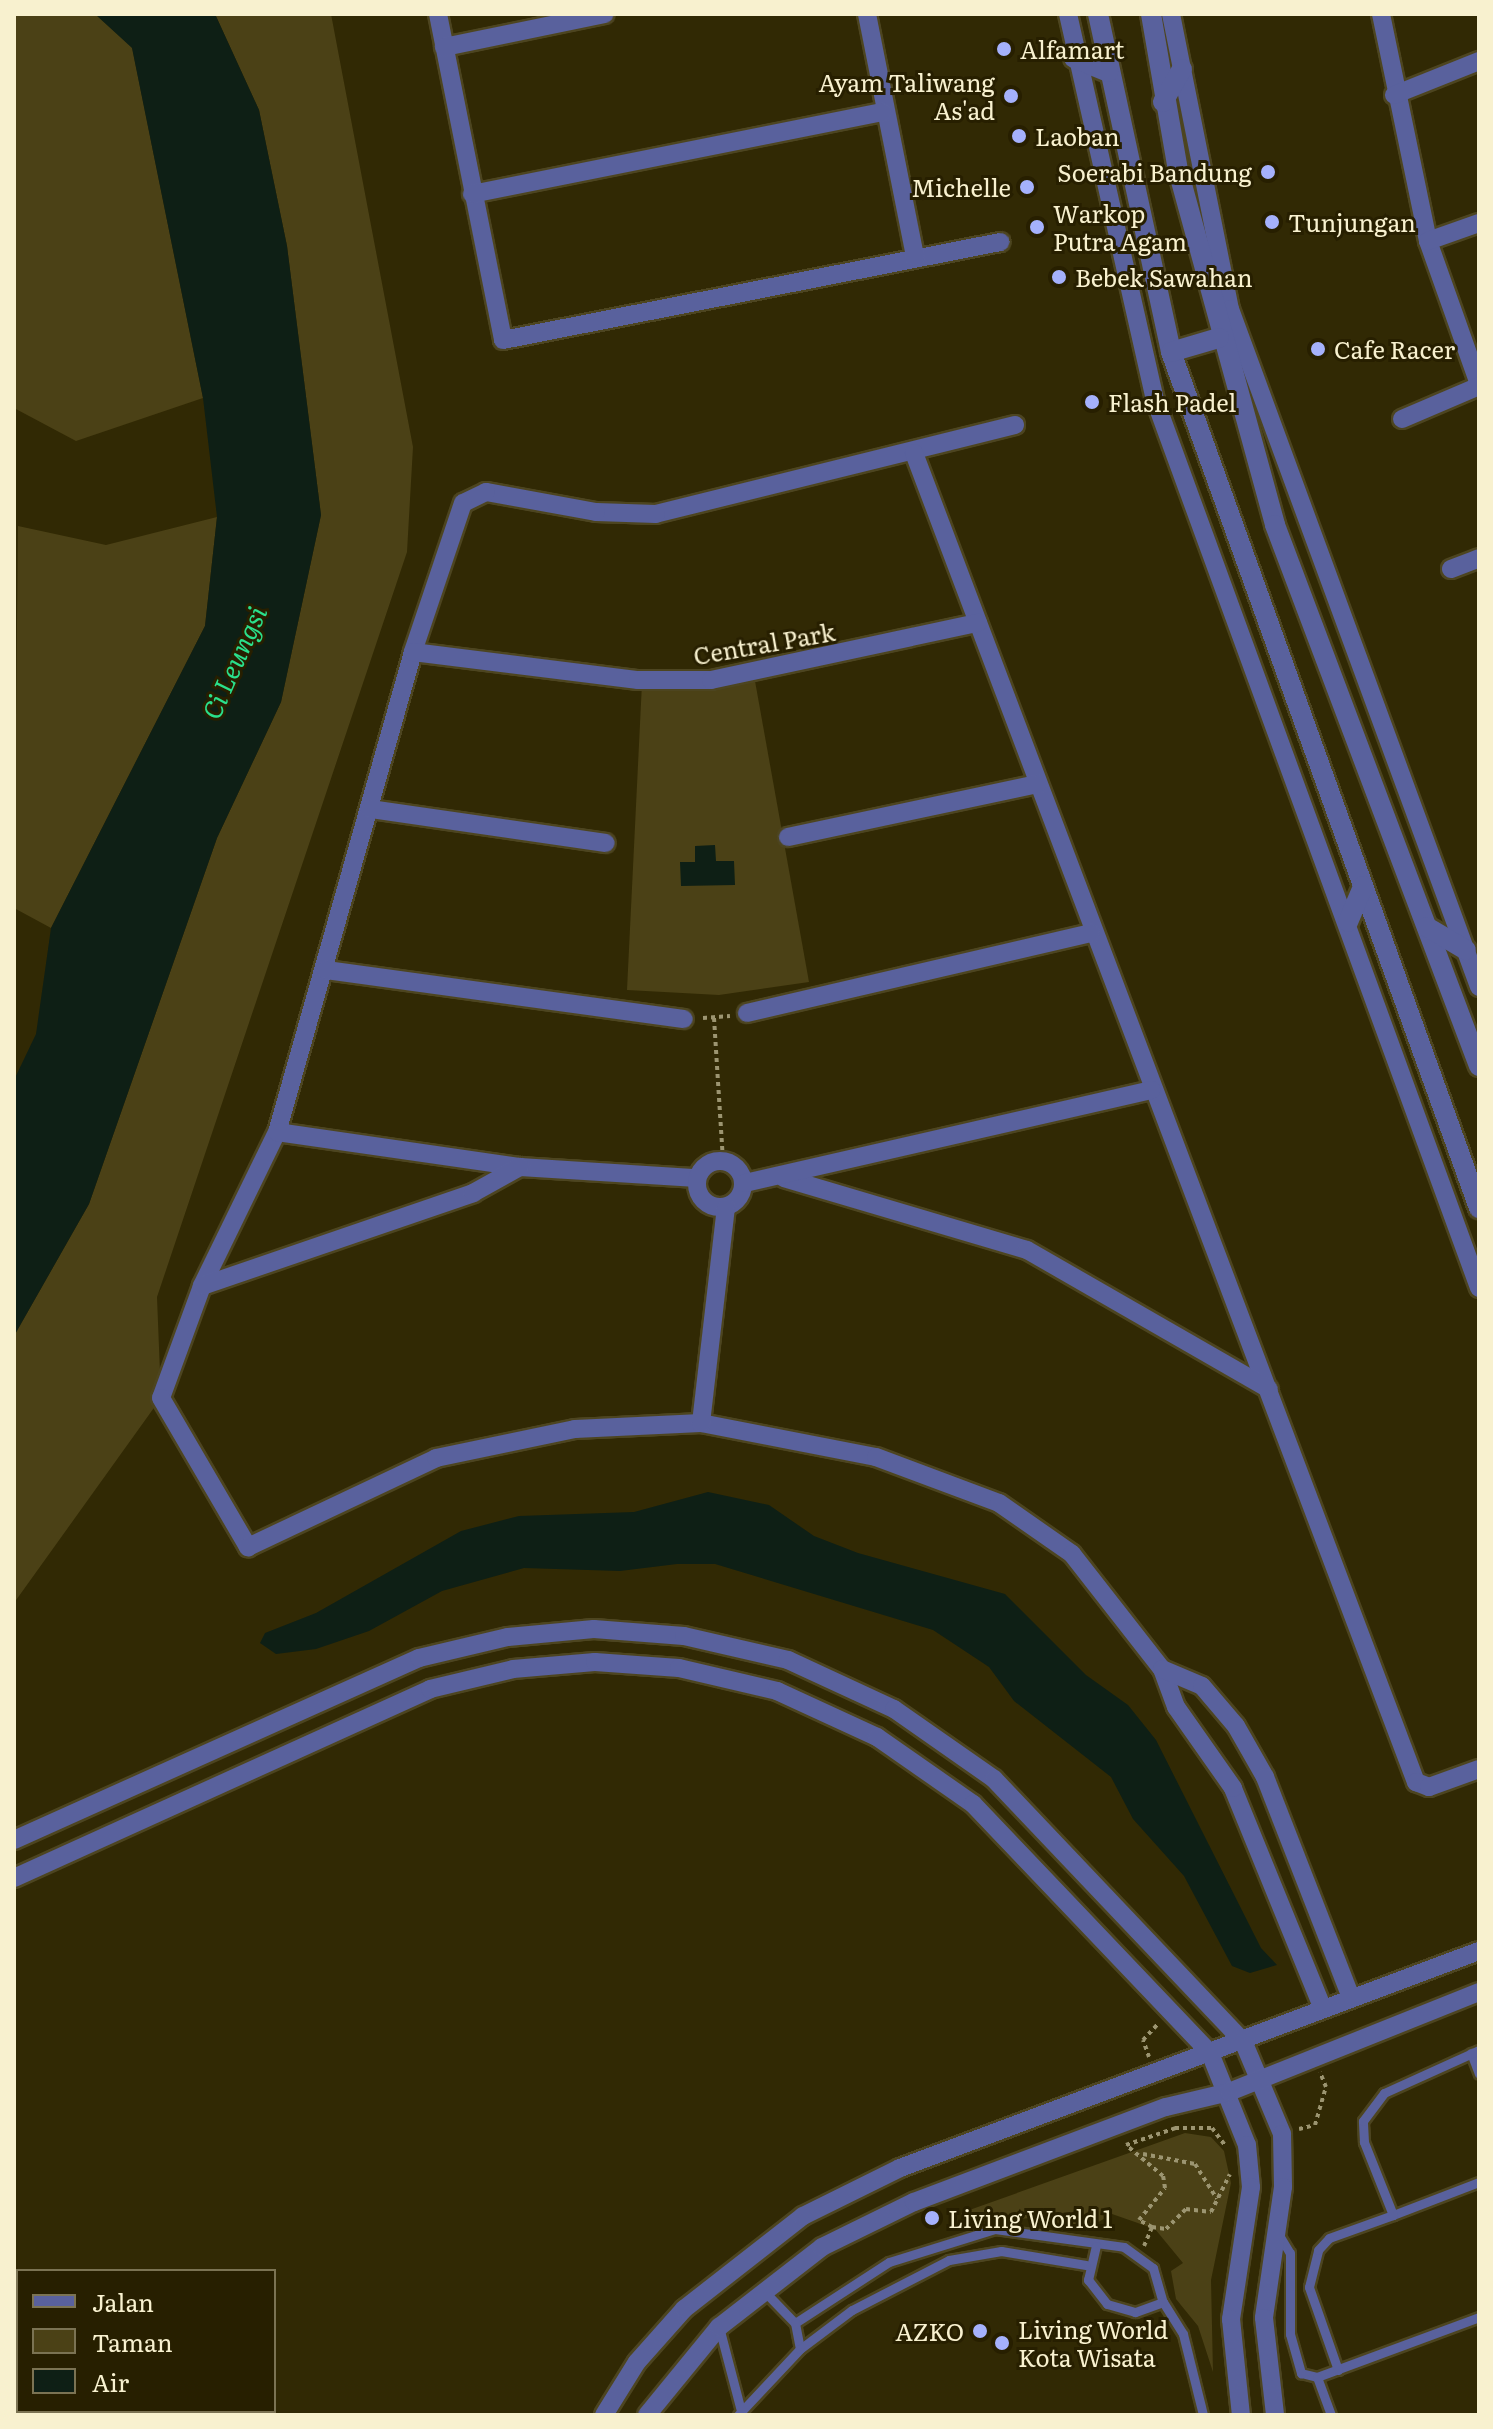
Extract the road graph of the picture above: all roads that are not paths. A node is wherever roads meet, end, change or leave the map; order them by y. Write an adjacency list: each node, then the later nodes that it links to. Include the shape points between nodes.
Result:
1 (438, 14): 9 (street)
2 (605, 14): 9 (street)
3 (867, 14): 16 (street)
4 (1068, 14): 10 (street)
5 (1098, 14): 13 (street)
6 (1151, 14): 15 (street)
7 (1171, 14): 12 (street)
8 (1381, 14): 14 (street)
9 (444, 47): 17 (street)
10 (1074, 58): 13 (street); 37 (street, via 1155,400)
11 (1479, 61): 14 (street)
12 (1182, 69): 15 (street); 40 (street, via 1230,309)
13 (1108, 72): 23 (street)
14 (1394, 95): 19 (street)
15 (1163, 102): 22 (street)
16 (883, 112): 17 (street); 21 (street)
17 (472, 194): 21 (street, via 500,336 507,340)
18 (1479, 223): 19 (street)
19 (1428, 241): 24 (street)
20 (1000, 242): 21 (street)
21 (915, 257)
22 (1219, 338): 23 (street); 38 (street, via 1275,525)
23 (1171, 352): 36 (street)
24 (1479, 385): 25 (street)
25 (1402, 419)
26 (1015, 425): 27 (street)
27 (914, 453): 30 (street); 31 (street, via 656,514 473,495 463,503)
28 (1479, 558): 29 (street)
29 (1451, 569)
30 (978, 623): 31 (street, Central Park, via 711,680 638,680); 32 (street)
31 (413, 652): 33 (street)
32 (1037, 784): 34 (street); 39 (street)
33 (370, 809): 35 (street); 41 (street)
34 (788, 837)
35 (606, 843)
36 (1363, 886): 37 (street); 53 (street)
37 (1348, 922): 55 (street)
38 (1427, 927): 40 (street); 45 (street)
39 (1091, 933): 43 (street); 46 (street)
40 (1466, 950): 42 (street)
41 (326, 970): 44 (street); 47 (street)
42 (1479, 987)
43 (747, 1013)
44 (684, 1019)
45 (1479, 1066)
46 (1151, 1090): 50 (street); 56 (street)
47 (277, 1132): 48 (street); 54 (street)
48 (520, 1167): 49 (street); 54 (street, via 473,1193)
49 (697, 1178): 51 (street, via 723,1160 738,1167); 52 (street, via 698,1194 709,1206)
50 (784, 1178): 51 (street); 56 (street, via 1027,1250)
51 (745, 1183): 52 (street, via 740,1199)
52 (726, 1208): 57 (street)
53 (1479, 1208)
54 (202, 1286): 57 (street, via 161,1398 248,1547 436,1458 575,1429)
55 (1479, 1288)
56 (1269, 1389): 59 (street, via 1416,1782 1429,1787)
57 (701, 1423): 58 (street, via 876,1457 999,1503 1072,1554)
58 (1162, 1669): 64 (street, via 1202,1686 1236,1726 1265,1777); 65 (street, via 1176,1707 1233,1788)
59 (1479, 1769)
60 (14, 1840): 66 (street, via 419,1658 508,1637 594,1629 684,1636 788,1660 894,1709 994,1779)
61 (14, 1878): 68 (street, via 430,1689 513,1669 595,1662 679,1668 777,1691 877,1737 973,1804)
62 (1479, 1951): 64 (street)
63 (1479, 1992): 70 (street, via 1313,2054)
64 (1351, 1998): 65 (street)
65 (1323, 2009): 66 (street)
66 (1243, 2041): 68 (street); 70 (street)
67 (1475, 2052): 69 (lane); 73 (lane, via 1384,2093 1363,2121 1364,2142)
68 (1210, 2053): 71 (street); 86 (street, via 900,2168 803,2216 684,2309 637,2362)
69 (1479, 2074)
70 (1262, 2079): 71 (street); 74 (street, via 1282,2134)
71 (1229, 2092): 77 (street, via 1166,2107 914,2202 822,2247); 89 (street, via 1247,2145 1251,2187 1231,2319)
72 (1479, 2182): 73 (lane)
73 (1393, 2215): 83 (lane, via 1329,2238 1318,2250 1309,2287)
74 (1276, 2229): 84 (lane, via 1290,2253 1297,2365); 90 (street, via 1264,2318)
75 (1096, 2246): 76 (lane); 78 (lane, via 1140,2255 1161,2284); 80 (lane, via 1050,2231 995,2229 943,2240 889,2262)
76 (1086, 2265): 78 (lane, via 1095,2293 1120,2310); 82 (lane, via 1001,2251 949,2260 896,2283)
77 (761, 2288): 80 (lane); 81 (street)
78 (1163, 2302): 88 (lane, via 1183,2334)
79 (1479, 2317): 83 (lane)
80 (795, 2323): 82 (lane)
81 (719, 2327): 85 (lane); 87 (street)
82 (800, 2349): 85 (lane)
83 (1338, 2370): 84 (lane)
84 (1317, 2377): 91 (lane)
85 (739, 2413)
86 (604, 2415)
87 (647, 2415)
88 (1203, 2415)
89 (1241, 2415)
90 (1275, 2415)
91 (1331, 2415)

